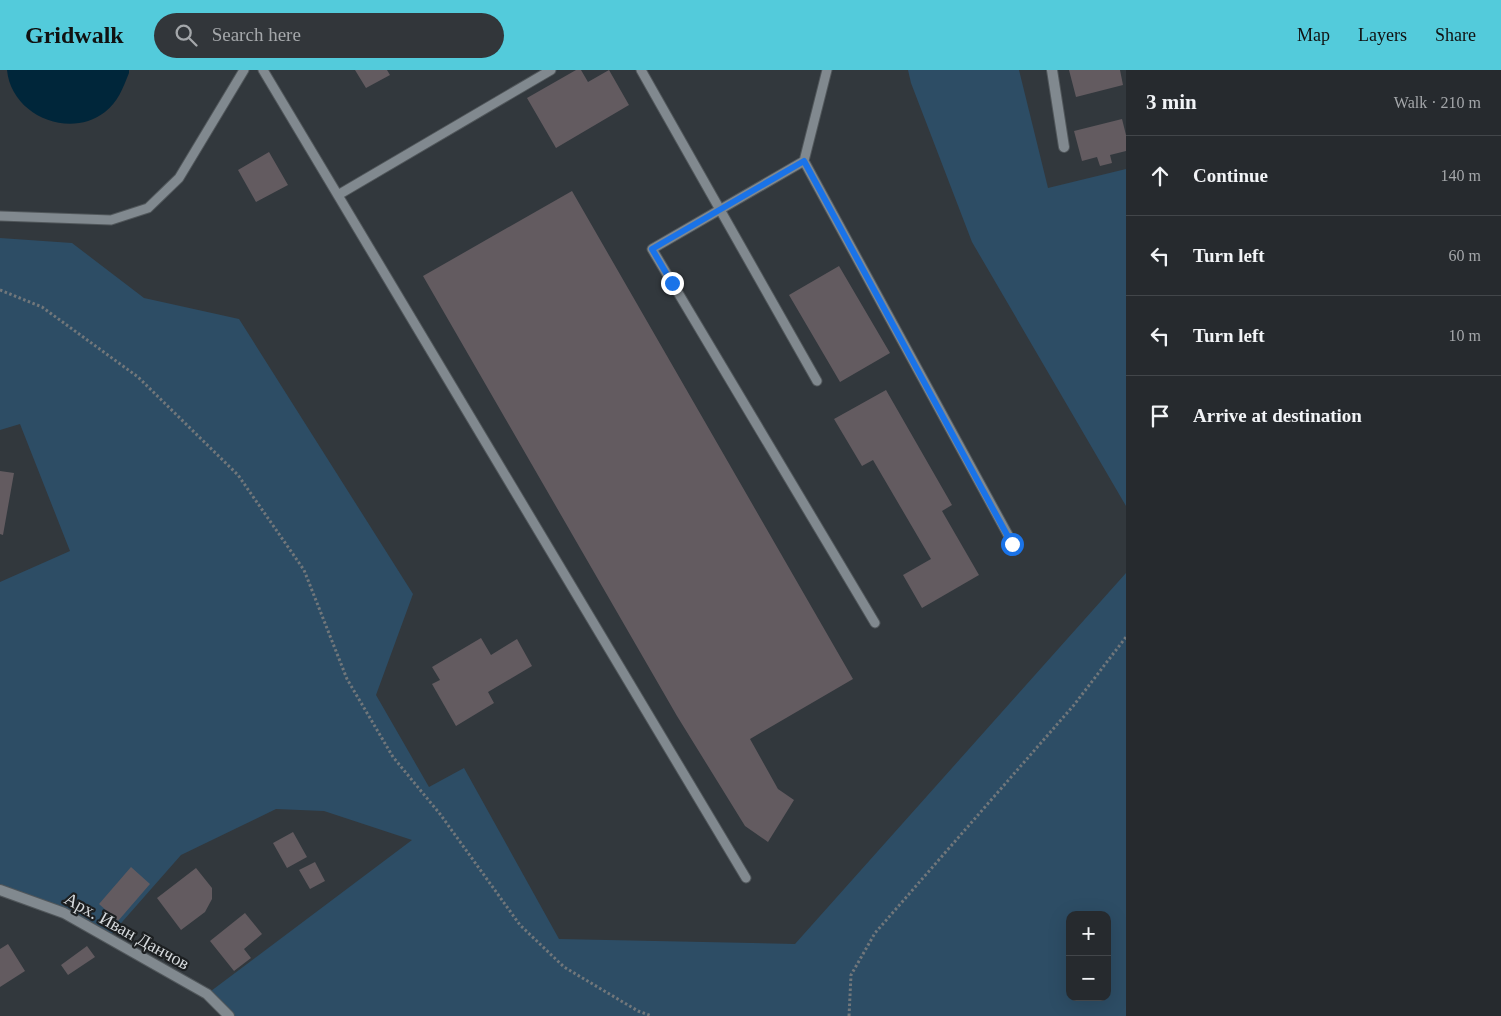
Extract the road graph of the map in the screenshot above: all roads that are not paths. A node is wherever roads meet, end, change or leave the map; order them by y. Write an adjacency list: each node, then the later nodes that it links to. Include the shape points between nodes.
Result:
1 (244, 70): 11 (lane, via 179,178 148,208 111,220)
2 (263, 70): 9 (lane)
3 (551, 70): 9 (lane)
4 (641, 70): 10 (lane)
5 (827, 70): 8 (lane)
6 (1052, 70): 7 (street)
7 (1064, 147)
8 (804, 161): 10 (lane); 13 (lane)
9 (338, 195): 15 (lane)
10 (720, 209): 12 (lane); 14 (lane, via 652,249)
11 (0, 216)
12 (817, 381)
13 (1012, 544)
14 (875, 623)
15 (746, 878)
16 (0, 890): 17 (street, Арх. Иван Данчов, via 64,913 207,994)
17 (229, 1016)

